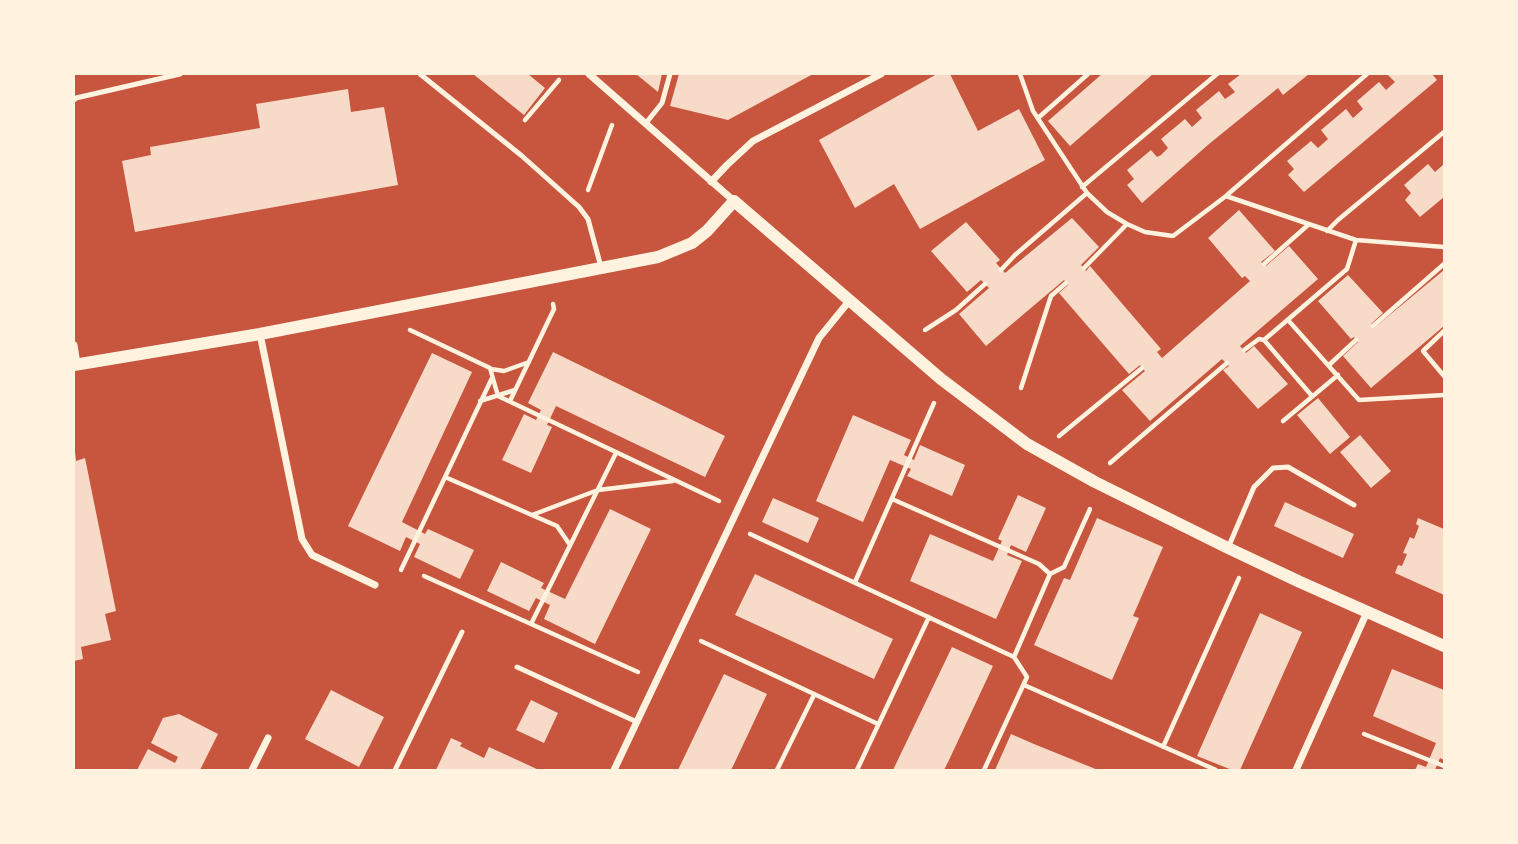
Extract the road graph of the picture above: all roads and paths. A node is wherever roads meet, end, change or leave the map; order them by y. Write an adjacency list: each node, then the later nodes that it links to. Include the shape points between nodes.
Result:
1 (180, 74): 11 (lane)
2 (420, 74): 22 (lane)
3 (589, 74): 14 (street)
4 (670, 74): 14 (lane, via 662,103)
5 (881, 74): 17 (street, via 753,141)
6 (1020, 74): 12 (path)
7 (1088, 74): 12 (path)
8 (1217, 74): 18 (path)
9 (1367, 74): 20 (path)
10 (559, 80): 13 (path)
11 (74, 100)
12 (1038, 118): 18 (path)
13 (525, 120)
14 (646, 123): 17 (street)
15 (612, 125): 22 (path)
16 (1444, 132): 25 (path)
17 (711, 182): 21 (street)
18 (1082, 187): 19 (path)
19 (1087, 193): 23 (path); 32 (path)
20 (1226, 196): 23 (path, via 1173,236); 24 (path)
21 (734, 201): 30 (street, via 692,243 658,257); 35 (street)
22 (579, 207): 30 (lane, via 588,219)
23 (1127, 224): 31 (path)
24 (1309, 225): 25 (path); 28 (path)
25 (1327, 231): 26 (path)
26 (1356, 240): 27 (path); 37 (path, via 1347,269)
27 (1444, 247)
28 (1264, 264)
29 (1444, 264): 38 (path)
30 (601, 268): 42 (street)
31 (1084, 268)
32 (1001, 270)
33 (1066, 283): 56 (path, via 1051,296)
34 (985, 284): 40 (path)
35 (850, 300): 78 (street, via 1027,444); 96 (street, via 819,338)
36 (553, 304): 47 (path)
37 (1288, 320): 43 (path); 50 (path)
38 (1373, 326)
39 (410, 330): 51 (path)
40 (925, 330)
41 (1444, 331): 55 (path, via 1423,351)
42 (260, 334): 49 (street); 84 (street, via 302,539 312,555)
43 (1264, 340): 46 (path); 60 (path)
44 (1356, 340): 50 (path)
45 (74, 345): 49 (street)
46 (1244, 350)
47 (529, 362): 51 (path, via 504,372); 57 (path)
48 (1227, 363): 67 (path)
49 (75, 364)
50 (1329, 365): 53 (path)
51 (490, 368): 54 (path)
52 (1142, 368): 65 (path)
53 (1338, 375): 58 (path, via 1359,400); 60 (path)
54 (492, 376): 59 (path); 61 (path)
55 (1444, 376)
56 (1021, 388)
57 (516, 390): 59 (path); 62 (path)
58 (1444, 395)
59 (498, 396): 61 (path); 62 (path)
60 (1312, 396): 64 (path)
61 (480, 401): 68 (path)
62 (510, 401): 66 (path)
63 (935, 401): 71 (path)
64 (1283, 421)
65 (1059, 436)
66 (616, 453): 69 (path); 70 (path)
67 (1108, 464)
68 (445, 477): 75 (path); 79 (path)
69 (676, 481): 70 (path); 72 (path)
70 (598, 490): 75 (path); 77 (path)
71 (892, 499): 80 (path, via 1039,564); 83 (path)
72 (719, 501)
73 (1354, 505): 78 (lane, via 1288,467 1273,468 1254,487)
74 (1090, 509): 80 (path, via 1064,567)
75 (532, 515): 77 (path, via 557,526)
76 (750, 534): 83 (path)
77 (570, 545): 87 (path)
78 (1228, 548): 85 (street)
79 (401, 570)
80 (1050, 574): 91 (path)
81 (424, 576): 87 (path)
82 (1239, 578): 100 (path)
83 (855, 582): 86 (path)
84 (375, 585)
85 (1367, 612): 90 (street); 109 (street)
86 (929, 617): 91 (path); 97 (path)
87 (531, 624): 93 (path)
88 (462, 632): 103 (lane)
89 (701, 641): 95 (path)
90 (1444, 646)
91 (1014, 657): 94 (path, via 1027,677)
92 (517, 667): 96 (lane)
93 (638, 673)
94 (1024, 685): 100 (path); 107 (path)
95 (814, 695): 97 (path); 105 (path)
96 (637, 722): 104 (street)
97 (878, 724): 106 (path)
98 (1364, 734): 101 (path)
99 (268, 738): 102 (street)
100 (1163, 747): 108 (path)
101 (1444, 766)
102 (254, 770)
103 (395, 771)
104 (614, 771)
105 (777, 771)
106 (857, 771)
107 (984, 771)
108 (1216, 771)
109 (1296, 771)

